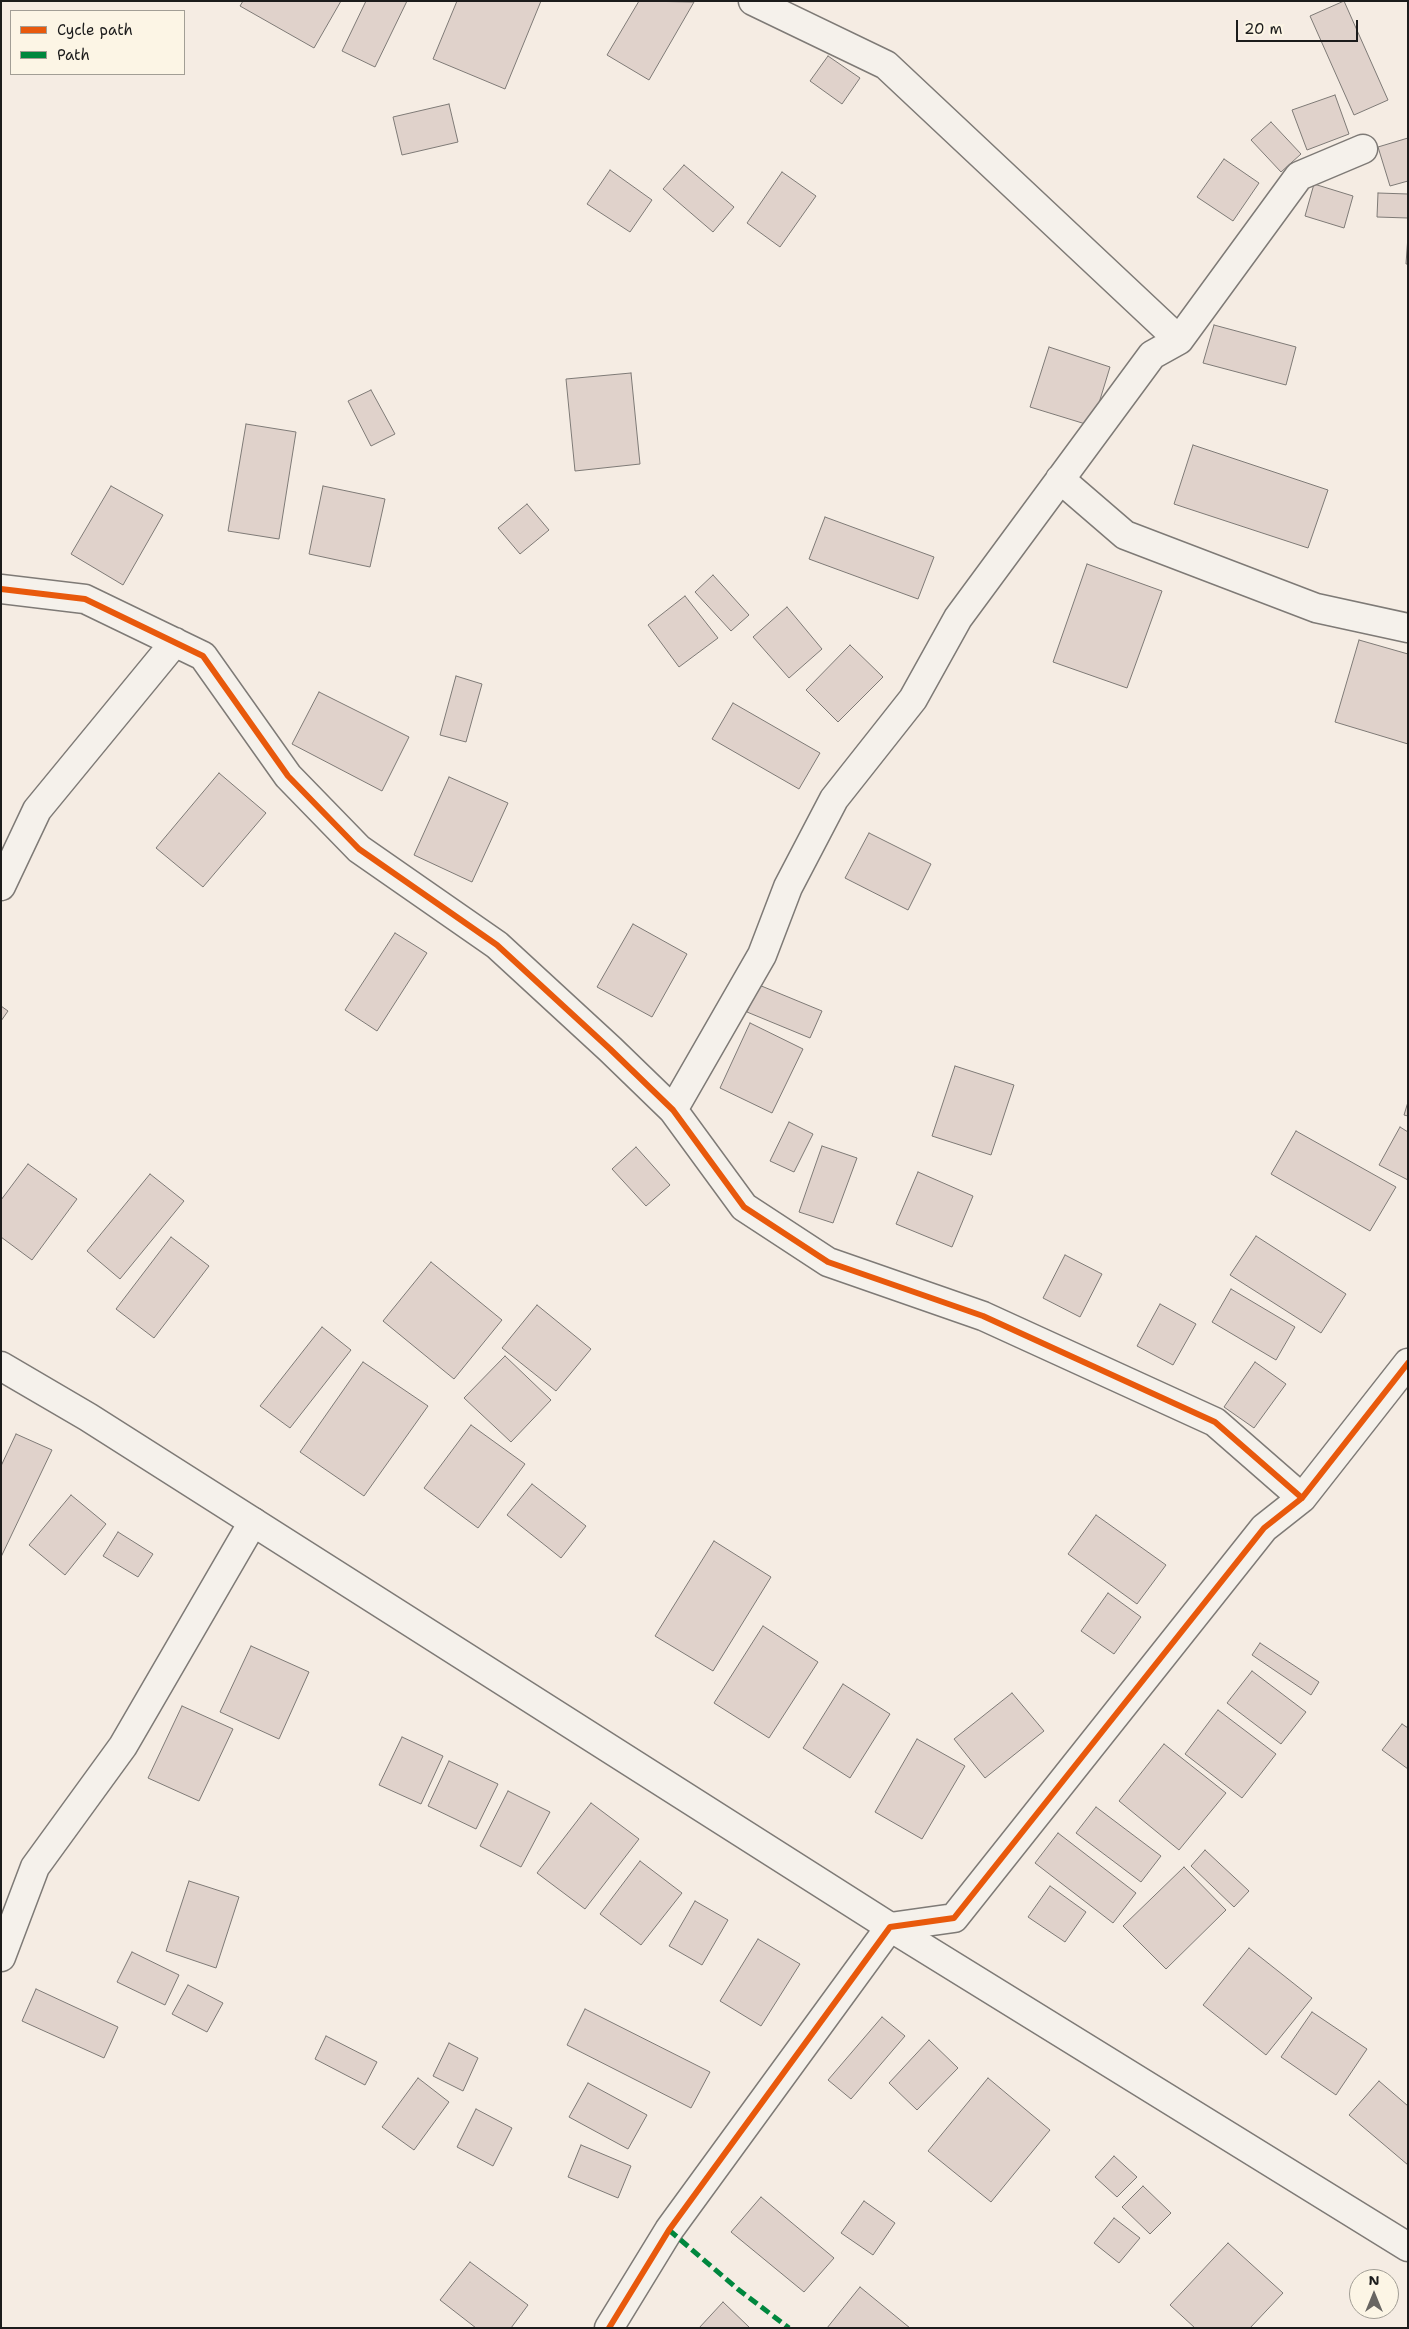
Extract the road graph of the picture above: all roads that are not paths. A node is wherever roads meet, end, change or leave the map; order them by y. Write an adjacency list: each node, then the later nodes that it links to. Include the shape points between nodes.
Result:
1 (753, 1): 3 (street, via 886,65)
2 (1362, 148): 3 (street, via 1300,176)
3 (1179, 340): 4 (street, via 1152,356)
4 (1060, 479): 6 (street, via 1125,534 1316,608); 9 (street, via 958,618 913,699 834,799 788,887 762,955)
5 (1, 589): 7 (street, via 85,598)
6 (1408, 628)
7 (175, 642): 8 (street, via 37,810); 9 (street, via 203,656 288,776 359,849 497,945)
8 (1, 886)
9 (673, 1110): 12 (street, via 744,1207 828,1262 983,1316 1215,1422)
10 (1408, 1363): 12 (street)
11 (1, 1366): 13 (street)
12 (1302, 1498): 14 (street, via 1264,1528 954,1918)
13 (253, 1522): 14 (street); 15 (street, via 123,1746 36,1867)
14 (890, 1927): 16 (street); 17 (street, via 669,2230)
15 (1, 1957)
16 (1408, 2247)
17 (609, 2328)

